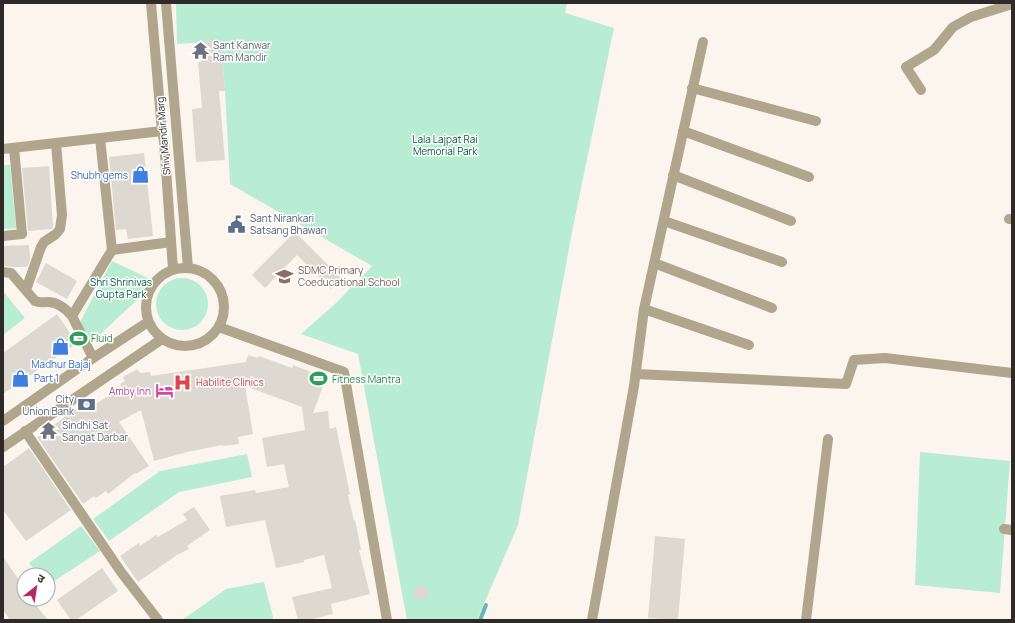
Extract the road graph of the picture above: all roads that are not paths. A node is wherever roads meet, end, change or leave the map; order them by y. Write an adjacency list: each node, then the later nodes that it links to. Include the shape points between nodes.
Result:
1 (151, 3): 8 (street, Shiv Mandir Marg)
2 (166, 3): 23 (street, Shiv Mandir Marg)
3 (1012, 4): 6 (street, via 971,17 953,26 934,50 906,67)
4 (703, 42): 5 (street)
5 (692, 88): 7 (street); 9 (street)
6 (921, 90)
7 (816, 120)
8 (162, 131): 10 (street); 19 (street, Shiv Mandir Marg)
9 (683, 131): 14 (street); 15 (street)
10 (100, 138): 11 (street); 20 (street)
11 (56, 143): 12 (street); 26 (street, via 62,215 60,228 41,247)
12 (14, 148): 13 (street); 18 (street, via 22,234)
13 (3, 149)
14 (674, 175): 16 (street); 17 (street)
15 (809, 177)
16 (790, 220)
17 (664, 221): 21 (street); 22 (street)
18 (3, 236)
19 (171, 242): 20 (street); 24 (street, Shiv Mandir Marg)
20 (112, 250): 29 (street)
21 (782, 262)
22 (654, 263): 27 (street); 28 (street)
23 (188, 268): 24 (street); 31 (street, via 201,271 220,289 224,309)
24 (173, 269): 30 (street, via 158,278 150,289 145,309)
25 (3, 272): 26 (street, via 11,273)
26 (26, 290): 29 (street, via 35,301 57,303)
27 (772, 308)
28 (644, 309): 33 (street); 36 (street)
29 (72, 316): 34 (street)
30 (148, 322): 32 (street); 34 (street)
31 (219, 327): 32 (street, via 206,340 192,346 176,345); 42 (street, via 344,372)
32 (162, 339): 38 (street)
33 (749, 345)
34 (93, 358): 37 (street)
35 (1012, 373): 36 (street, via 885,358 854,360 846,384)
36 (636, 374): 43 (street)
37 (3, 421)
38 (25, 431): 40 (street); 41 (street, via 121,572)
39 (828, 439): 44 (street)
40 (3, 447)
41 (158, 620)
42 (387, 620)
43 (592, 620)
44 (806, 620)

